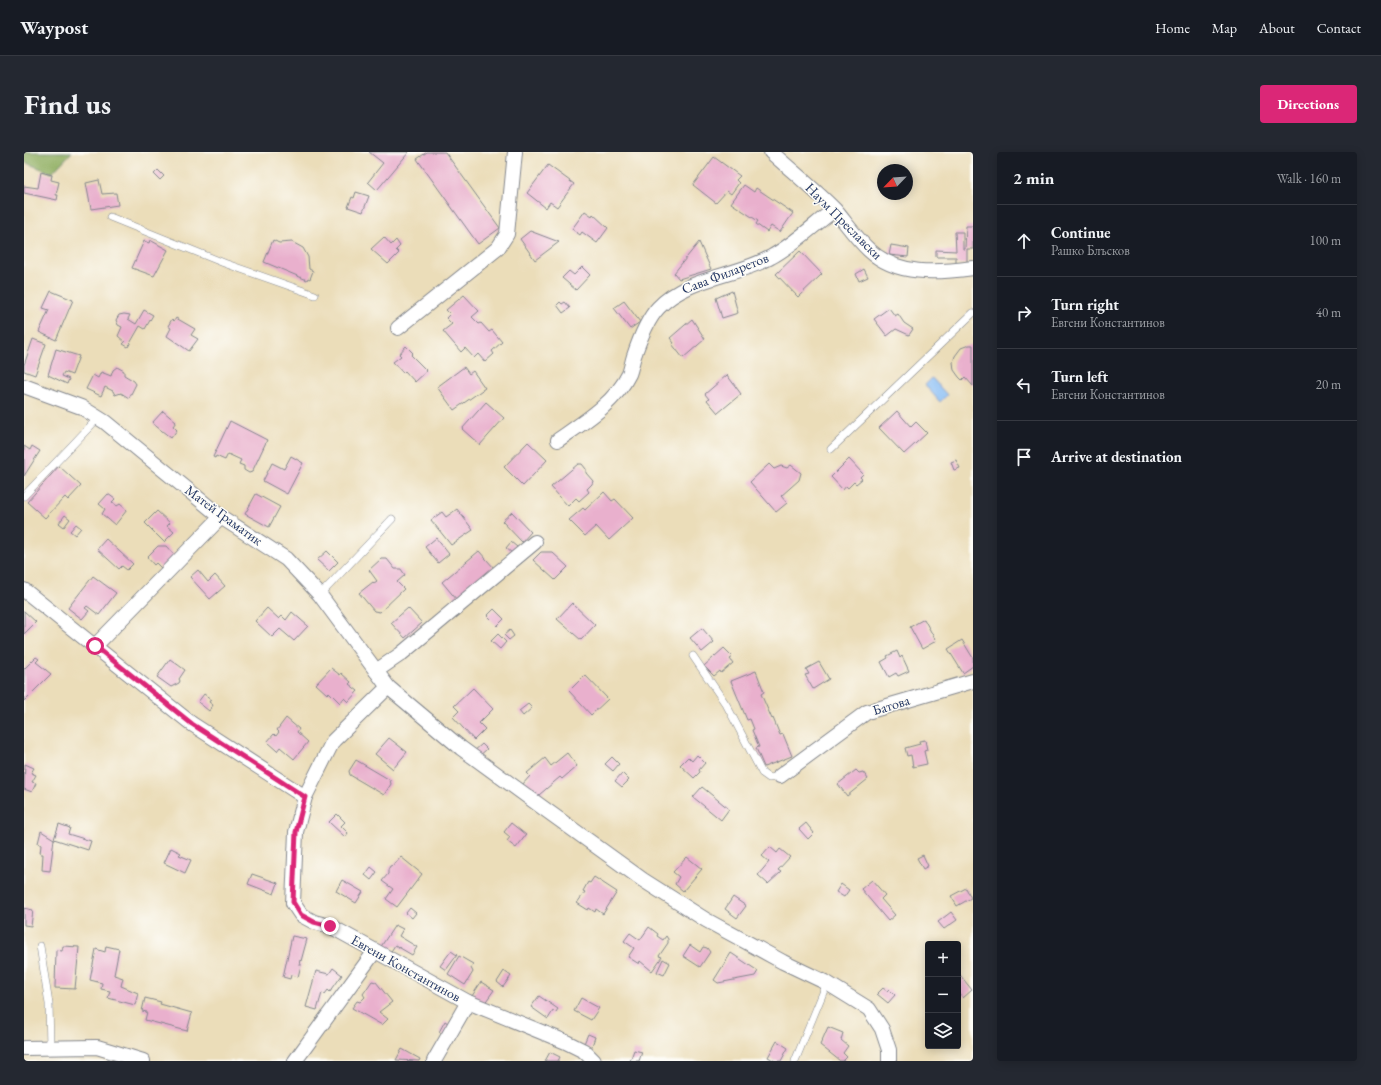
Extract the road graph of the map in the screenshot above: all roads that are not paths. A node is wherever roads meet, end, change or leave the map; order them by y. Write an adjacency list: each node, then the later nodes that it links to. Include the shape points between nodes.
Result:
1 (515, 152): 8 (street, via 506,234 498,248)
2 (771, 152): 3 (street, Наум Преславски)
3 (834, 210): 5 (street, Наум Преславски, via 869,250 886,263 906,270 951,272); 11 (street, Сава Филаретов, via 771,257 678,290 658,308 648,324 629,373 618,391 581,424)
4 (110, 217): 6 (lane, via 224,263)
5 (973, 268)
6 (315, 295)
7 (973, 313): 12 (lane)
8 (398, 328)
9 (24, 386): 10 (street, Матей Граматик, via 81,407)
10 (98, 418): 13 (lane); 14 (street, Матей Граматик)
11 (558, 440)
12 (831, 449)
13 (24, 496)
14 (222, 517): 18 (street, Матей Граматик, via 286,559); 19 (street)
15 (392, 519): 18 (lane)
16 (535, 542): 21 (street, via 401,654)
17 (24, 590): 19 (street)
18 (320, 595): 21 (street, Матей Граматик)
19 (95, 646): 25 (street, via 192,724)
20 (693, 656): 24 (lane, via 727,706 762,773 769,778)
21 (376, 670): 23 (street, Матей Граматик)
22 (973, 681): 24 (street, Батова, via 867,712)
23 (388, 686): 25 (street, Евгени Константинов, via 333,741); 28 (street, Матей Граматик, via 461,748 643,880 706,920)
24 (780, 776)
25 (305, 797): 27 (street, Евгени Константинов, via 296,832 293,902 301,915 330,926)
26 (40, 946): 31 (lane, via 48,1004)
27 (375, 951): 29 (street, Евгени Константинов); 33 (street)
28 (827, 983): 36 (lane); 37 (street, Матей Граматик, via 869,1009 882,1029)
29 (468, 1002): 34 (street); 35 (street, Евгени Константинов, via 566,1042 584,1051)
30 (24, 1048): 31 (street)
31 (49, 1054): 32 (street, via 97,1047)
32 (143, 1061)
33 (295, 1061)
34 (434, 1061)
35 (594, 1061)
36 (795, 1061)
37 (890, 1061)

